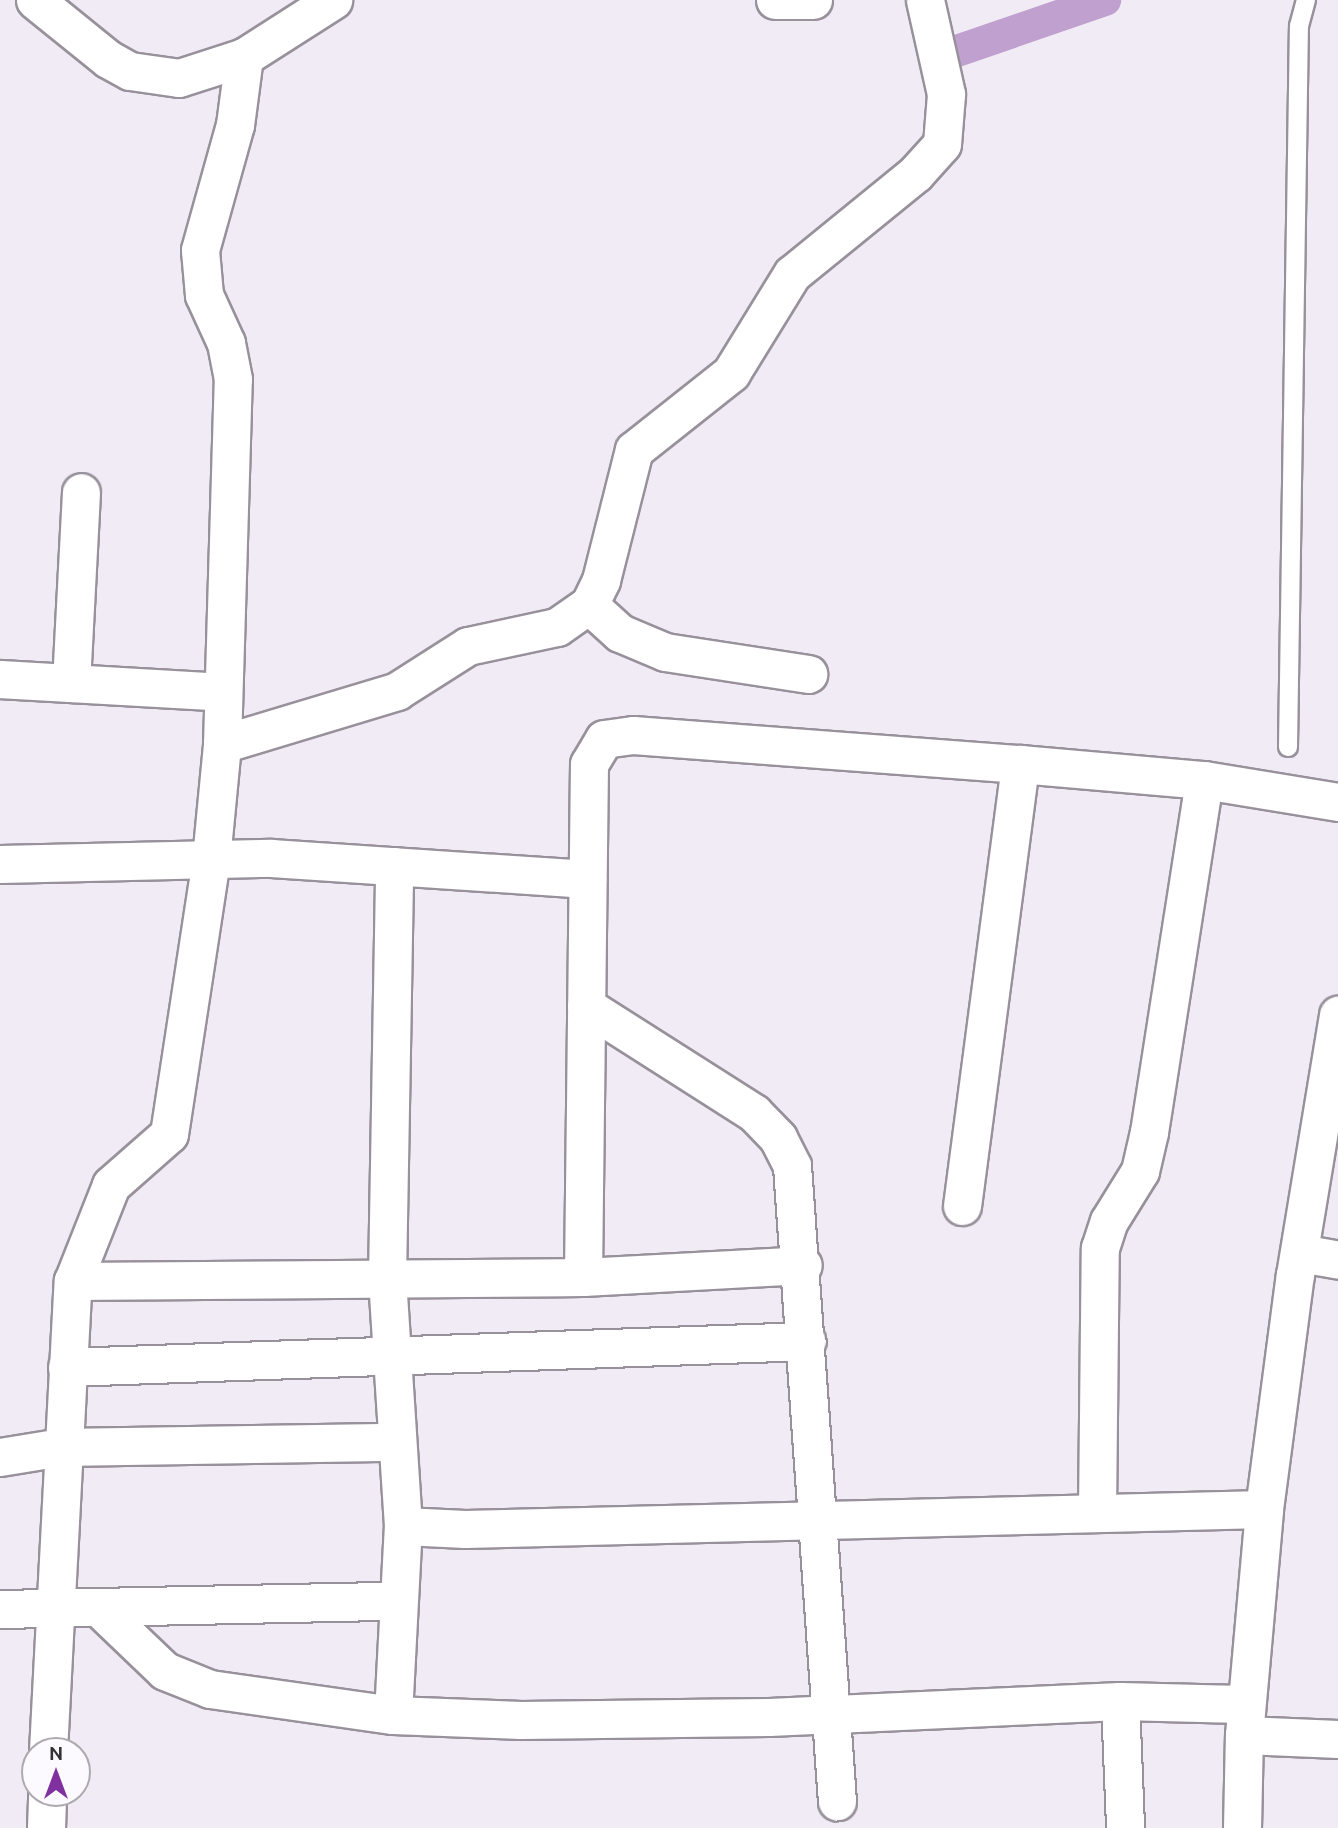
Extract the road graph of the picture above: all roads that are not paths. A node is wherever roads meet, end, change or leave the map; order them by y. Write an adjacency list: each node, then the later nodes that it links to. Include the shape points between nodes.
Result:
1 (35, 0): 7 (street, via 130,71 179,78)
2 (333, 0): 7 (street)
3 (775, 0): 4 (street)
4 (813, 0)
5 (925, 0): 9 (street, via 946,94 942,144 915,174 792,274 732,373 634,450 601,580)
6 (1306, 0): 15 (lane, via 1299,40)
7 (244, 57): 13 (street, via 235,125 200,250 204,295 226,343 233,379)
8 (81, 492): 12 (street)
9 (589, 605): 10 (street, via 620,633 666,652); 14 (street, via 557,627 468,646 397,691)
10 (808, 674)
11 (0, 679): 12 (street)
12 (71, 683): 13 (street)
13 (223, 692): 14 (street)
14 (222, 744): 19 (street)
15 (1288, 747)
16 (1020, 764): 17 (street); 22 (street, via 617,734 594,749 589,764); 25 (street)
17 (1204, 780): 18 (street); 39 (street, via 1149,1132 1140,1171 1100,1248)
18 (1338, 802)
19 (211, 859): 20 (street); 21 (street); 31 (street, via 169,1134 111,1185)
20 (0, 864)
21 (394, 866): 22 (street); 30 (street)
22 (587, 879): 23 (street)
23 (586, 1006): 28 (street, via 754,1113 778,1138 792,1166); 29 (street)
24 (1338, 1015): 26 (street)
25 (962, 1206)
26 (1300, 1253): 27 (street); 38 (street)
27 (1338, 1260)
28 (803, 1265): 29 (street); 32 (street)
29 (583, 1277): 30 (street)
30 (387, 1279): 31 (street); 33 (street)
31 (74, 1281): 34 (street)
32 (807, 1341): 33 (street); 40 (street)
33 (392, 1359): 34 (street); 35 (street)
34 (67, 1367): 36 (street)
35 (397, 1441): 36 (street); 41 (street)
36 (61, 1447): 37 (street); 43 (street)
37 (0, 1457)
38 (1264, 1509): 39 (street); 49 (street)
39 (1097, 1513): 40 (street)
40 (818, 1520): 41 (street); 47 (street)
41 (403, 1526): 42 (street)
42 (398, 1601): 44 (street); 48 (street)
43 (54, 1608): 44 (street); 45 (street); 50 (street)
44 (99, 1608): 48 (street, via 165,1671 210,1689)
45 (0, 1609)
46 (1121, 1701): 47 (street); 49 (street); 55 (street)
47 (832, 1711): 48 (street, via 769,1717 521,1720); 52 (street)
48 (393, 1715)
49 (1245, 1720): 51 (street); 56 (street)
50 (49, 1737)
51 (1338, 1739)
52 (837, 1801)
53 (47, 1807): 54 (street)
54 (46, 1828)
55 (1125, 1828)
56 (1242, 1828)

